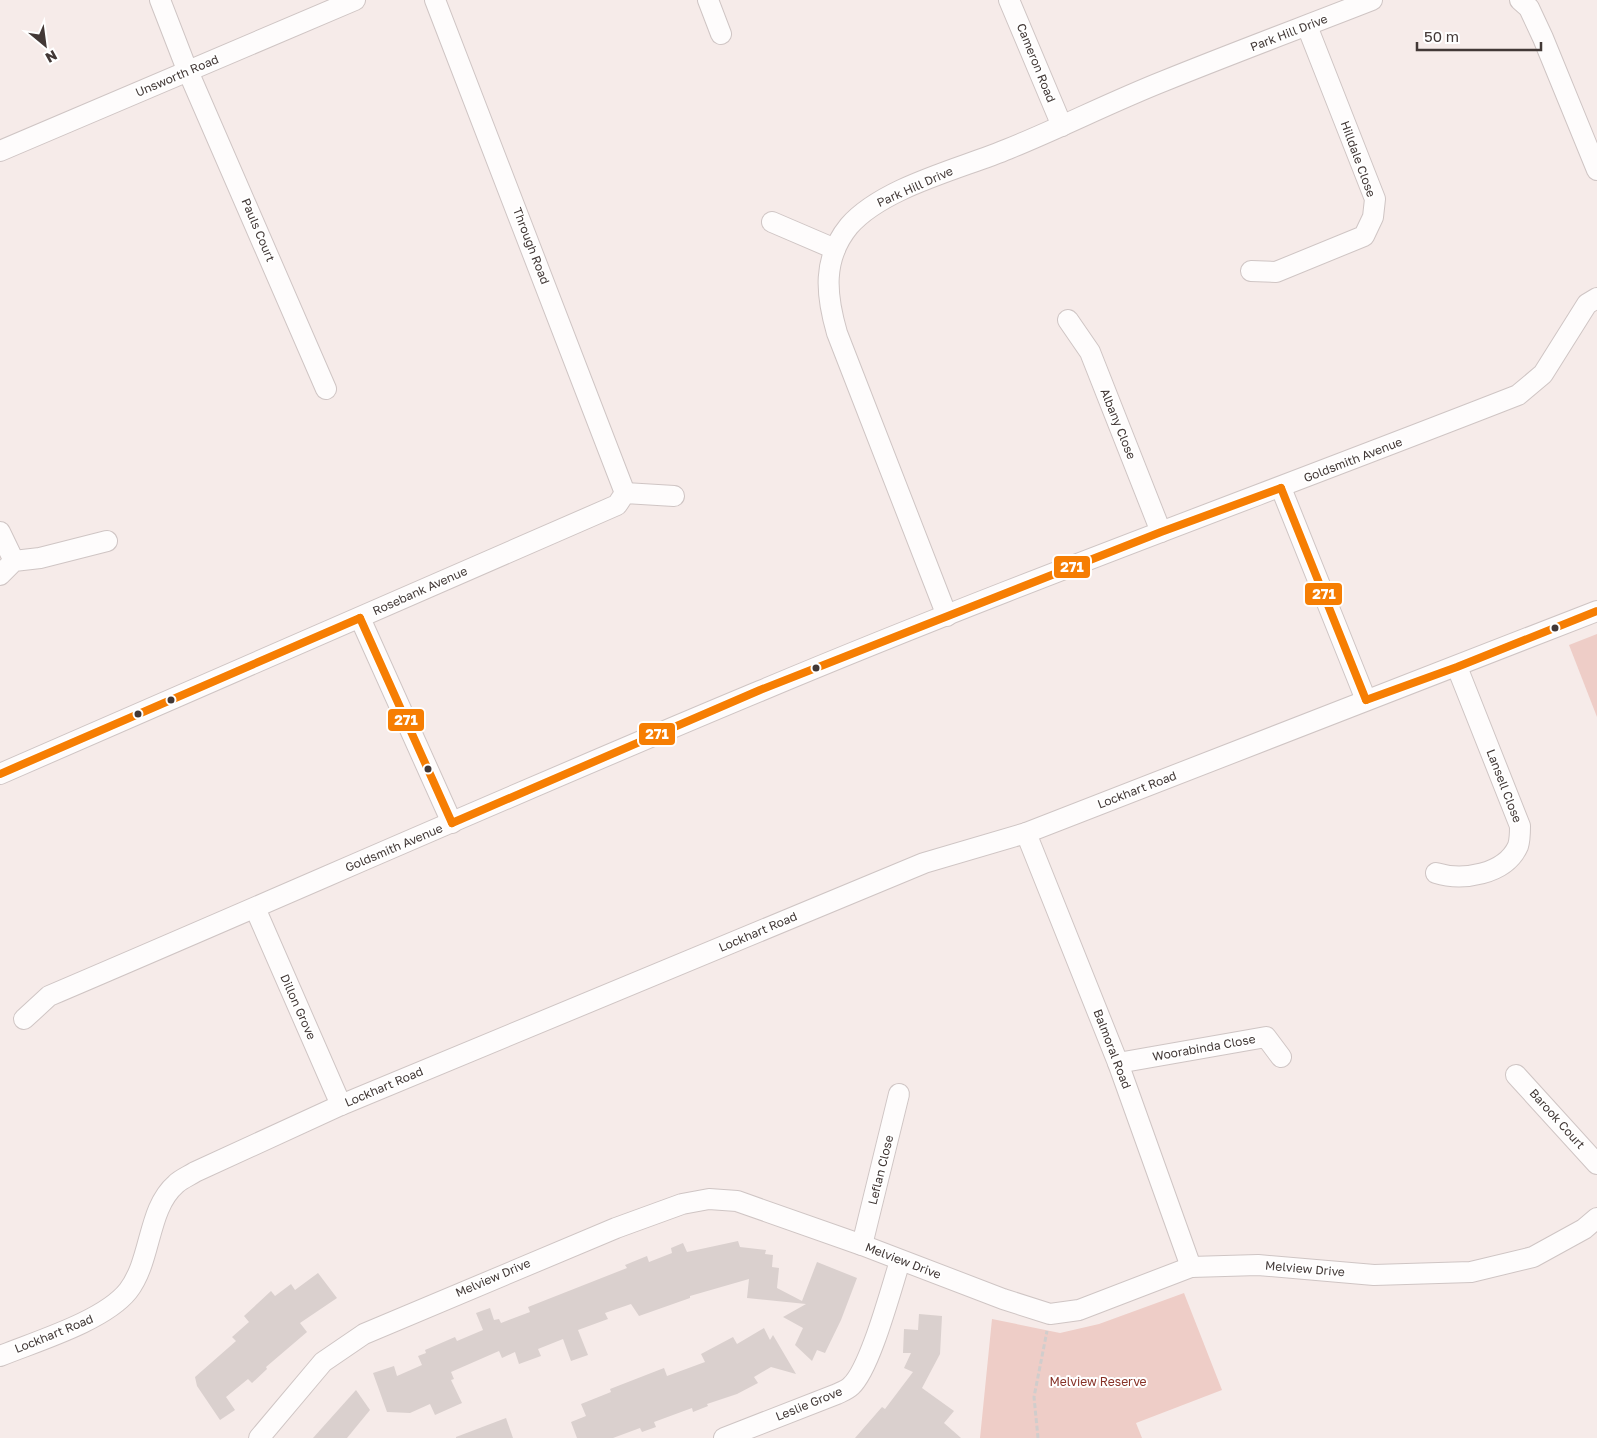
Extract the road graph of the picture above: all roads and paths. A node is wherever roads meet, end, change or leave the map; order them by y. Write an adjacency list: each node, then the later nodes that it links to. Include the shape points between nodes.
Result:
1 (160, 0): 10 (street, Pauls Court)
2 (355, 0): 10 (street, Unsworth Road)
3 (435, 0): 21 (street, Through Road)
4 (708, 0): 9 (street)
5 (1009, 0): 11 (street, Cameron Road)
6 (1372, 0): 8 (street, Park Hill Drive)
7 (1520, 0): 13 (street, via 1529,8 1543,38)
8 (1307, 26): 11 (street, Park Hill Drive, via 1162,82); 16 (street, Hilldale Close, via 1375,199 1373,216 1364,236 1276,272)
9 (721, 34)
10 (188, 71): 12 (street, Unsworth Road); 19 (street, Pauls Court)
11 (1062, 126): 15 (street, Park Hill Drive, via 896,192 867,208)
12 (0, 151)
13 (1597, 170)
14 (772, 222): 15 (street)
15 (835, 249): 29 (street, Park Hill Drive, via 828,272 829,305 837,334)
16 (1250, 271)
17 (1597, 298): 20 (street, Goldsmith Avenue, via 1587,304 1543,374 1518,395)
18 (1068, 320): 24 (street, Albany Close, via 1090,352)
19 (326, 389)
20 (1281, 488): 24 (street, Goldsmith Avenue); 32 (street)
21 (625, 493): 22 (street); 30 (street, Rosebank Avenue, via 617,505)
22 (674, 496)
23 (0, 532): 26 (street)
24 (1161, 532): 29 (street, Goldsmith Avenue)
25 (107, 541): 26 (street, via 40,558)
26 (14, 561): 27 (street)
27 (0, 575)
28 (1597, 611): 31 (street, Lockhart Road)
29 (948, 616): 34 (street, Goldsmith Avenue, via 760,690)
30 (360, 618): 33 (street, Rosebank Avenue); 34 (street)
31 (1457, 667): 32 (street, Lockhart Road); 36 (street, Lansell Close, via 1520,826 1518,845 1508,860 1476,876 1452,878)
32 (1366, 700): 35 (street, Lockhart Road)
33 (0, 774)
34 (452, 823): 37 (street, Goldsmith Avenue)
35 (1026, 833): 40 (street, Balmoral Road); 43 (street, Lockhart Road, via 924,863)
36 (1436, 873)
37 (255, 908): 38 (street, Goldsmith Avenue, via 49,996); 43 (street, Dillon Grove)
38 (24, 1019)
39 (1281, 1057): 40 (street, Woorabinda Close, via 1266,1037)
40 (1118, 1063): 48 (street, Balmoral Road)
41 (1516, 1075): 44 (street, Barook Court)
42 (899, 1094): 46 (street, Leflan Close)
43 (341, 1105): 50 (street, Lockhart Road, via 175,1184 160,1204 143,1265 128,1291 98,1316)
44 (1597, 1164)
45 (1597, 1218): 48 (street, Melview Drive, via 1584,1229 1533,1257 1471,1272 1374,1275 1258,1265)
46 (862, 1245): 47 (street, Melview Drive); 52 (street, Melview Drive, via 737,1201 709,1199 682,1204 494,1277 364,1334 323,1362)
47 (900, 1261): 49 (street, Melview Drive); 51 (street, Leslie Grove, via 875,1338 851,1386)
48 (1191, 1267): 49 (street, Melview Drive, via 1079,1310)
49 (1050, 1314): 54 (path, via 1034,1397)
50 (0, 1356)
51 (767, 1430): 53 (street, Leslie Grove)
52 (259, 1438)
53 (724, 1438)
54 (1038, 1438)

